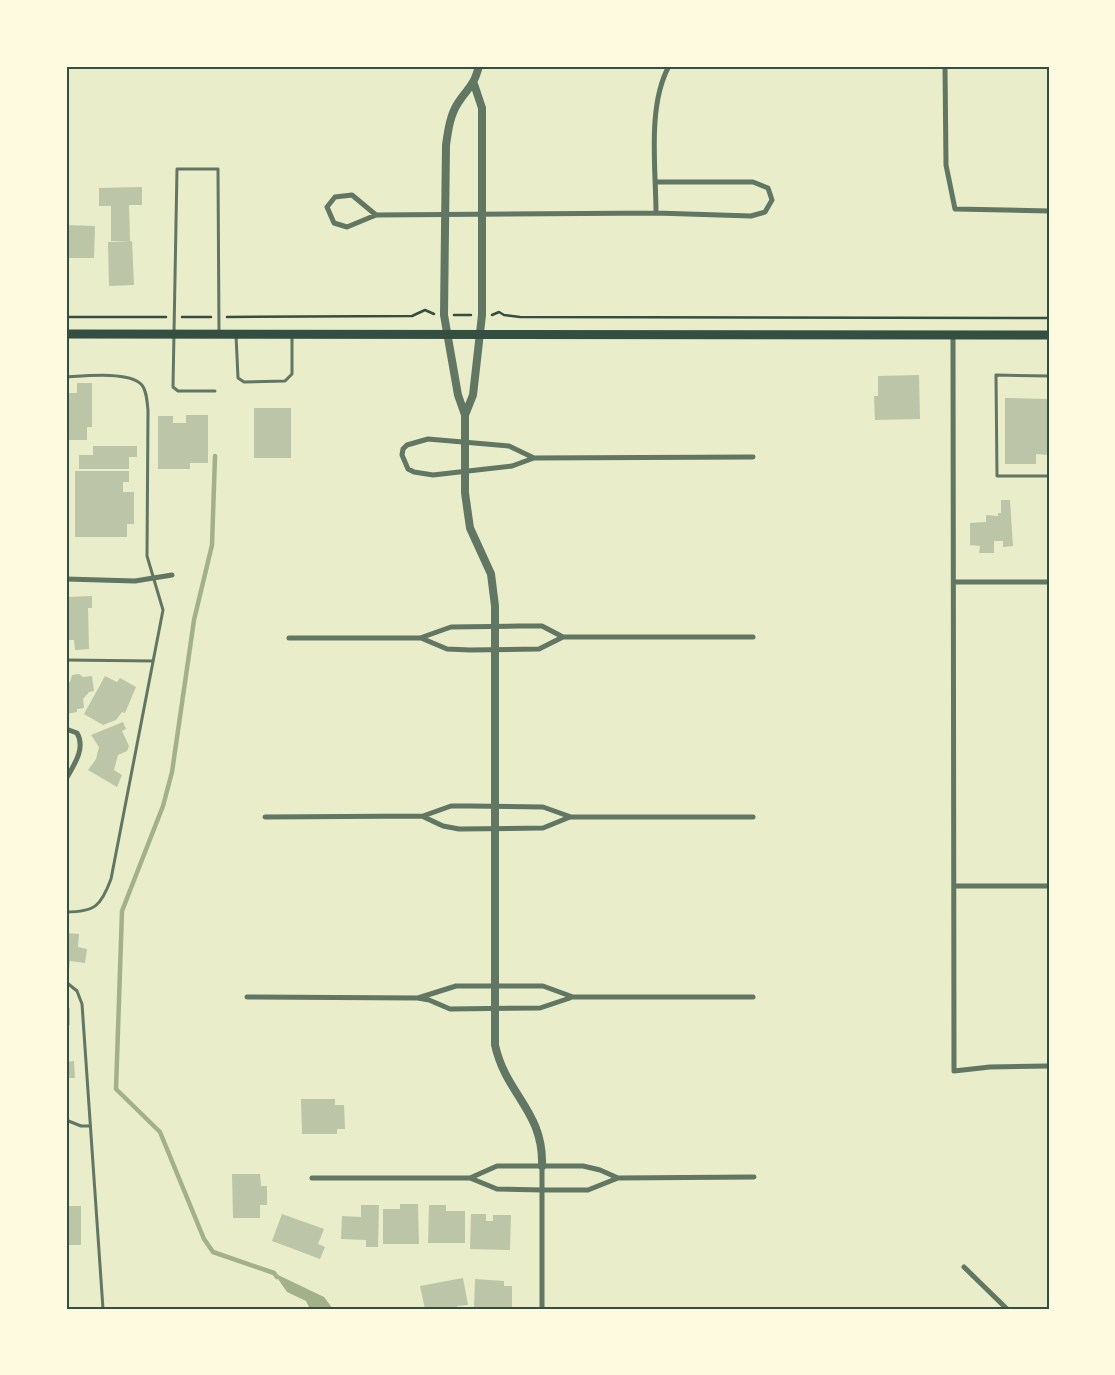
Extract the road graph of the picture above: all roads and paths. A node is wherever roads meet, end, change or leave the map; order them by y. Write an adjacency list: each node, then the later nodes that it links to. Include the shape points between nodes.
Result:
1 (479, 66): 4 (street)
2 (668, 66): 5 (street, via 660,85 656,110)
3 (945, 66): 6 (street, via 946,165 955,209)
4 (474, 84): 8 (street, via 457,104 450,125 446,145); 9 (street, via 482,108)
5 (656, 182): 7 (street); 7 (street, via 753,182 768,188 772,200 766,212 759,216)
6 (1049, 211)
7 (656, 213): 9 (street)
8 (444, 214): 9 (street); 10 (street); 11 (street)
9 (482, 214): 12 (street)
10 (376, 215): 10 (street, via 352,195 334,197 327,207 330,218 338,226 356,224)
11 (444, 315): 12 (path); 15 (path, via 425,310 412,316); 23 (street)
12 (482, 315): 16 (path, via 499,312 520,317); 22 (street)
13 (66, 317): 14 (path)
14 (176, 317): 15 (path); 15 (lane, via 178,169 218,169); 18 (lane)
15 (219, 317): 19 (lane)
16 (1049, 318)
17 (66, 334): 18 (main road)
18 (175, 334): 19 (main road); 28 (lane, via 173,387 178,391)
19 (219, 334): 20 (main road)
20 (236, 334): 21 (main road); 21 (lane, via 238,378 244,382 285,381 292,374)
21 (292, 334): 23 (main road)
22 (480, 334): 23 (main road); 24 (main road); 29 (street, via 473,395)
23 (447, 335): 29 (street)
24 (953, 336): 25 (main road); 38 (street)
25 (1049, 336)
26 (1049, 376): 34 (lane, via 996,375 997,476)
27 (66, 377): 37 (lane, via 126,377 140,383 144,389 148,410 148,556)
28 (215, 391)
29 (465, 416): 30 (street)
30 (465, 442): 32 (street, via 509,446); 33 (street); 33 (street, via 419,440 407,445 402,456 408,469 422,474)
31 (753, 457): 32 (street)
32 (534, 458): 33 (street, via 512,466)
33 (466, 470): 40 (street, via 465,494 470,528 491,574 496,606)
34 (1049, 476)
35 (172, 575): 37 (street)
36 (66, 579): 37 (street)
37 (154, 579): 47 (lane, via 163,610)
38 (954, 582): 39 (street); 56 (street)
39 (1049, 582)
40 (495, 627): 41 (street, via 542,626); 44 (street, via 451,627); 45 (street)
41 (563, 637): 42 (street); 45 (street, via 539,649)
42 (753, 637)
43 (289, 638): 44 (street)
44 (420, 638): 45 (street, via 447,649)
45 (494, 649): 50 (street)
46 (66, 660): 47 (lane)
47 (153, 661): 58 (lane, via 111,879 96,907)
48 (66, 729): 49 (street, via 77,733 81,744)
49 (66, 779)
50 (494, 806): 51 (street, via 451,806); 53 (street, via 543,807); 55 (street)
51 (423, 816): 52 (street); 55 (street, via 450,828)
52 (265, 817)
53 (571, 817): 54 (street); 55 (street, via 543,828)
54 (754, 817)
55 (495, 829): 60 (street)
56 (954, 886): 57 (street); 66 (street, via 954,1071)
57 (1049, 886)
58 (66, 912)
59 (66, 982): 68 (lane, via 77,991 82,1004)
60 (495, 987): 62 (street, via 543,986); 64 (street, via 449,987); 65 (street)
61 (248, 997): 64 (street)
62 (573, 997): 63 (street); 65 (street, via 540,1008)
63 (753, 997)
64 (418, 998): 65 (street, via 450,1009)
65 (495, 1009): 69 (street, via 498,1056 510,1085 535,1121 541,1140)
66 (1049, 1066)
67 (66, 1120): 68 (lane)
68 (90, 1126): 76 (lane)
69 (542, 1166): 72 (street, via 492,1166); 73 (street, via 583,1166); 74 (street)
70 (754, 1177): 73 (street)
71 (312, 1178): 72 (street)
72 (470, 1178): 74 (street, via 497,1189)
73 (618, 1178): 74 (street, via 588,1190)
74 (542, 1190): 77 (street)
75 (964, 1267): 78 (street)
76 (104, 1309)
77 (542, 1309)
78 (1006, 1309)

